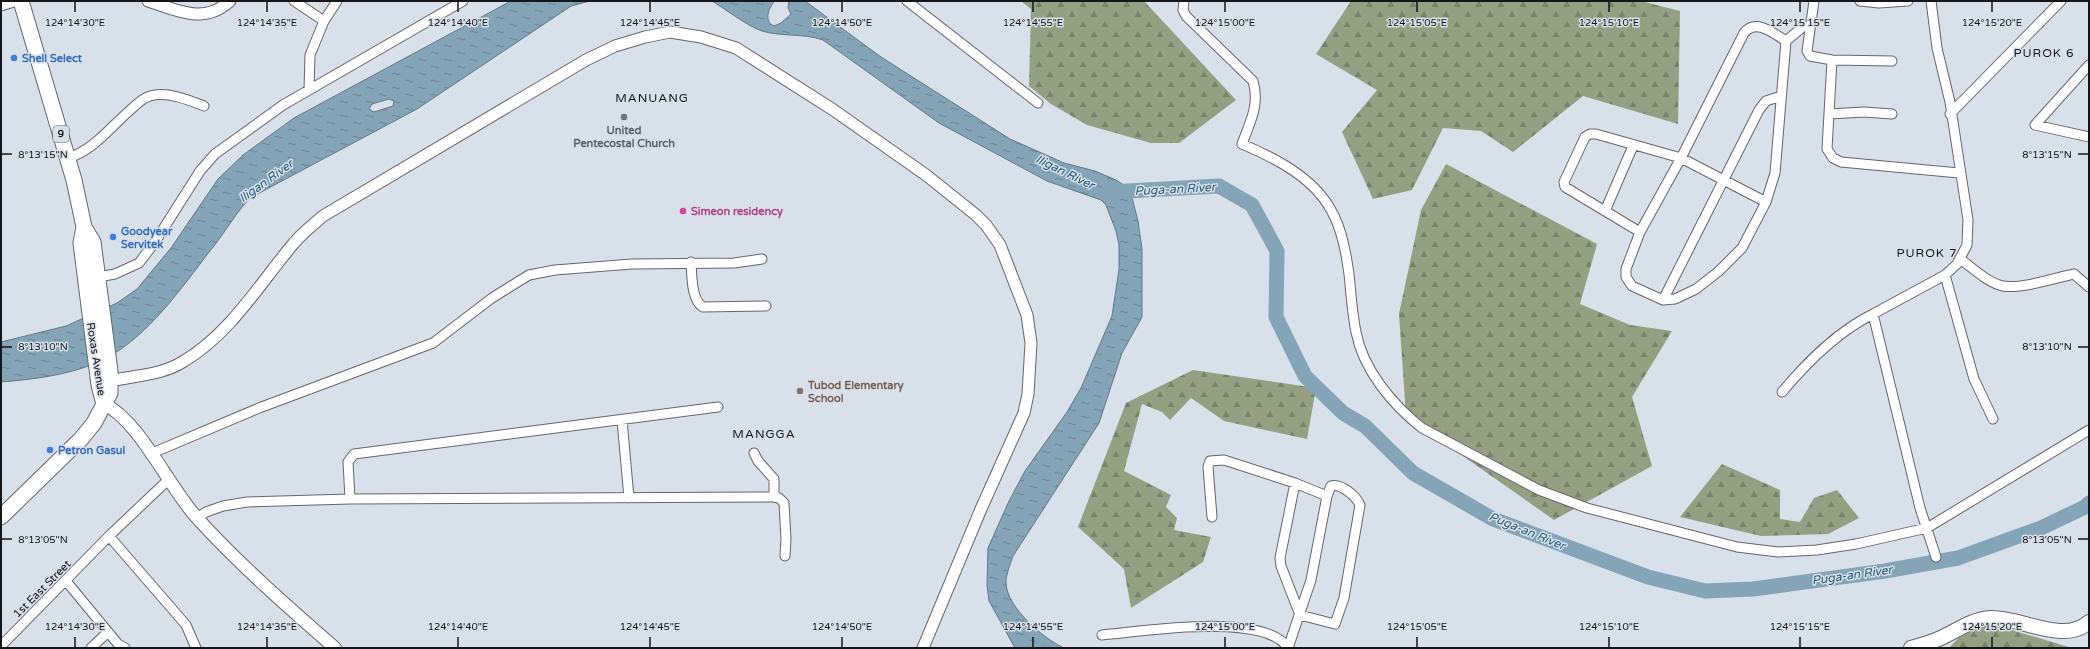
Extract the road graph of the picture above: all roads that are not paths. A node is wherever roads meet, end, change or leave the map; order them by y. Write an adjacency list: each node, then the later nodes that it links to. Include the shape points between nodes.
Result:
1 (17, 1): 15 (street)
2 (21, 1): 31 (highway, Roxas Avenue / 9)
3 (148, 1): 4 (street, via 188,13 207,14 220,10)
4 (230, 1)
5 (294, 1): 16 (street)
6 (337, 1): 16 (street)
7 (463, 1): 22 (street)
8 (906, 1): 24 (street)
9 (1184, 1): 65 (street, via 1183,10 1186,16 1253,81 1257,94 1255,107 1242,144 1274,158 1310,184 1332,210 1345,248 1356,333 1364,356 1392,400 1422,428 1539,490 1587,508 1737,547 1778,552 1817,550 1887,539)
10 (1814, 1): 17 (street)
11 (1860, 1): 12 (street)
12 (1908, 1)
13 (1931, 1): 28 (street)
14 (2061, 1): 28 (street)
15 (1, 6)
16 (324, 20): 22 (street, via 310,55)
17 (1811, 20): 18 (street); 19 (street, via 1808,51 1810,56)
18 (1786, 41): 23 (street); 32 (street, via 1760,26 1748,29)
19 (1832, 60): 20 (street); 26 (street)
20 (1892, 61)
21 (2089, 65): 29 (street, via 2035,125)
22 (309, 90): 42 (street, via 215,154 200,171 139,263)
23 (1781, 96): 34 (street, via 1766,101 1759,110); 35 (street, via 1775,174)
24 (1038, 103)
25 (204, 106): 31 (street, via 168,95 151,95 139,102 98,140 78,155)
26 (1829, 114): 27 (street); 33 (street, via 1826,149 1833,158 1841,162)
27 (1892, 114)
28 (1950, 114): 33 (street)
29 (2089, 137)
30 (1633, 146): 32 (street); 36 (street); 36 (street, via 1590,134 1585,138 1564,182 1570,191)
31 (68, 158): 42 (highway, Roxas Avenue / 9, via 84,227 93,242)
32 (1682, 158): 34 (street); 37 (street)
33 (1960, 173): 39 (street, via 1968,232 1967,245)
34 (1723, 179): 35 (street); 44 (street)
35 (1766, 202): 44 (street, via 1742,248 1719,271 1696,289 1675,299)
36 (1605, 211): 37 (street)
37 (1640, 232): 44 (street, via 1626,269 1626,277 1632,286)
38 (762, 259): 40 (street, via 734,263)
39 (1960, 259): 41 (street); 43 (street, via 2003,286 2074,274)
40 (691, 262): 45 (street, via 699,305); 55 (street, via 586,267 529,275 492,298 433,343 259,408)
41 (1945, 275): 46 (street); 51 (street, via 1974,378)
42 (94, 281): 47 (highway, Roxas Avenue / 9)
43 (2089, 287)
44 (1663, 300)
45 (766, 306)
46 (1873, 314): 48 (street, via 1836,336); 65 (street)
47 (106, 375): 49 (highway, Roxas Avenue / 9, via 110,393); 79 (street, via 133,376 161,372 184,361 212,340 246,306 295,242 323,216 586,60 615,46 670,32 701,37 736,48 832,109 926,175 976,215 1000,245 1027,315 1031,343 1028,394 1024,413)
48 (1782, 392)
49 (104, 404): 55 (main road, via 127,420); 62 (highway, 9, via 94,423 81,439)
50 (718, 407): 52 (street)
51 (1993, 419)
52 (622, 420): 60 (street); 61 (street, via 354,454 348,462)
53 (2089, 430): 65 (street)
54 (754, 452): 59 (street, via 758,461 774,479)
55 (150, 454): 56 (main road)
56 (168, 480): 64 (main road); 66 (street, 1st East Street)
57 (1295, 483): 58 (street); 63 (street, via 1224,460 1210,460 1208,467); 70 (street, via 1280,558)
58 (1327, 496): 70 (street, via 1311,580); 70 (street, via 1331,486 1338,485 1360,505 1344,598 1335,624)
59 (774, 497): 60 (street); 67 (street, via 784,503)
60 (630, 498): 61 (street)
61 (350, 499): 64 (street, via 247,502 223,506)
62 (1, 517)
63 (1212, 517)
64 (197, 518): 78 (main road, via 223,546)
65 (1927, 528): 68 (street)
66 (109, 536): 69 (street, 1st East Street); 77 (street, via 186,625)
67 (785, 556)
68 (1936, 557)
69 (66, 582): 72 (street); 74 (street, 1st East Street)
70 (1300, 615): 80 (street)
71 (2089, 622): 81 (main road, via 2076,630 2060,632 1991,618 1958,628 1944,637)
72 (108, 632): 75 (street); 76 (street, via 118,644)
73 (1102, 635): 80 (street, via 1213,625 1232,626 1271,635 1280,639)
74 (1, 646)
75 (91, 648)
76 (126, 648)
77 (196, 648)
78 (335, 648)
79 (923, 648)
80 (1288, 648)
81 (1911, 648)

